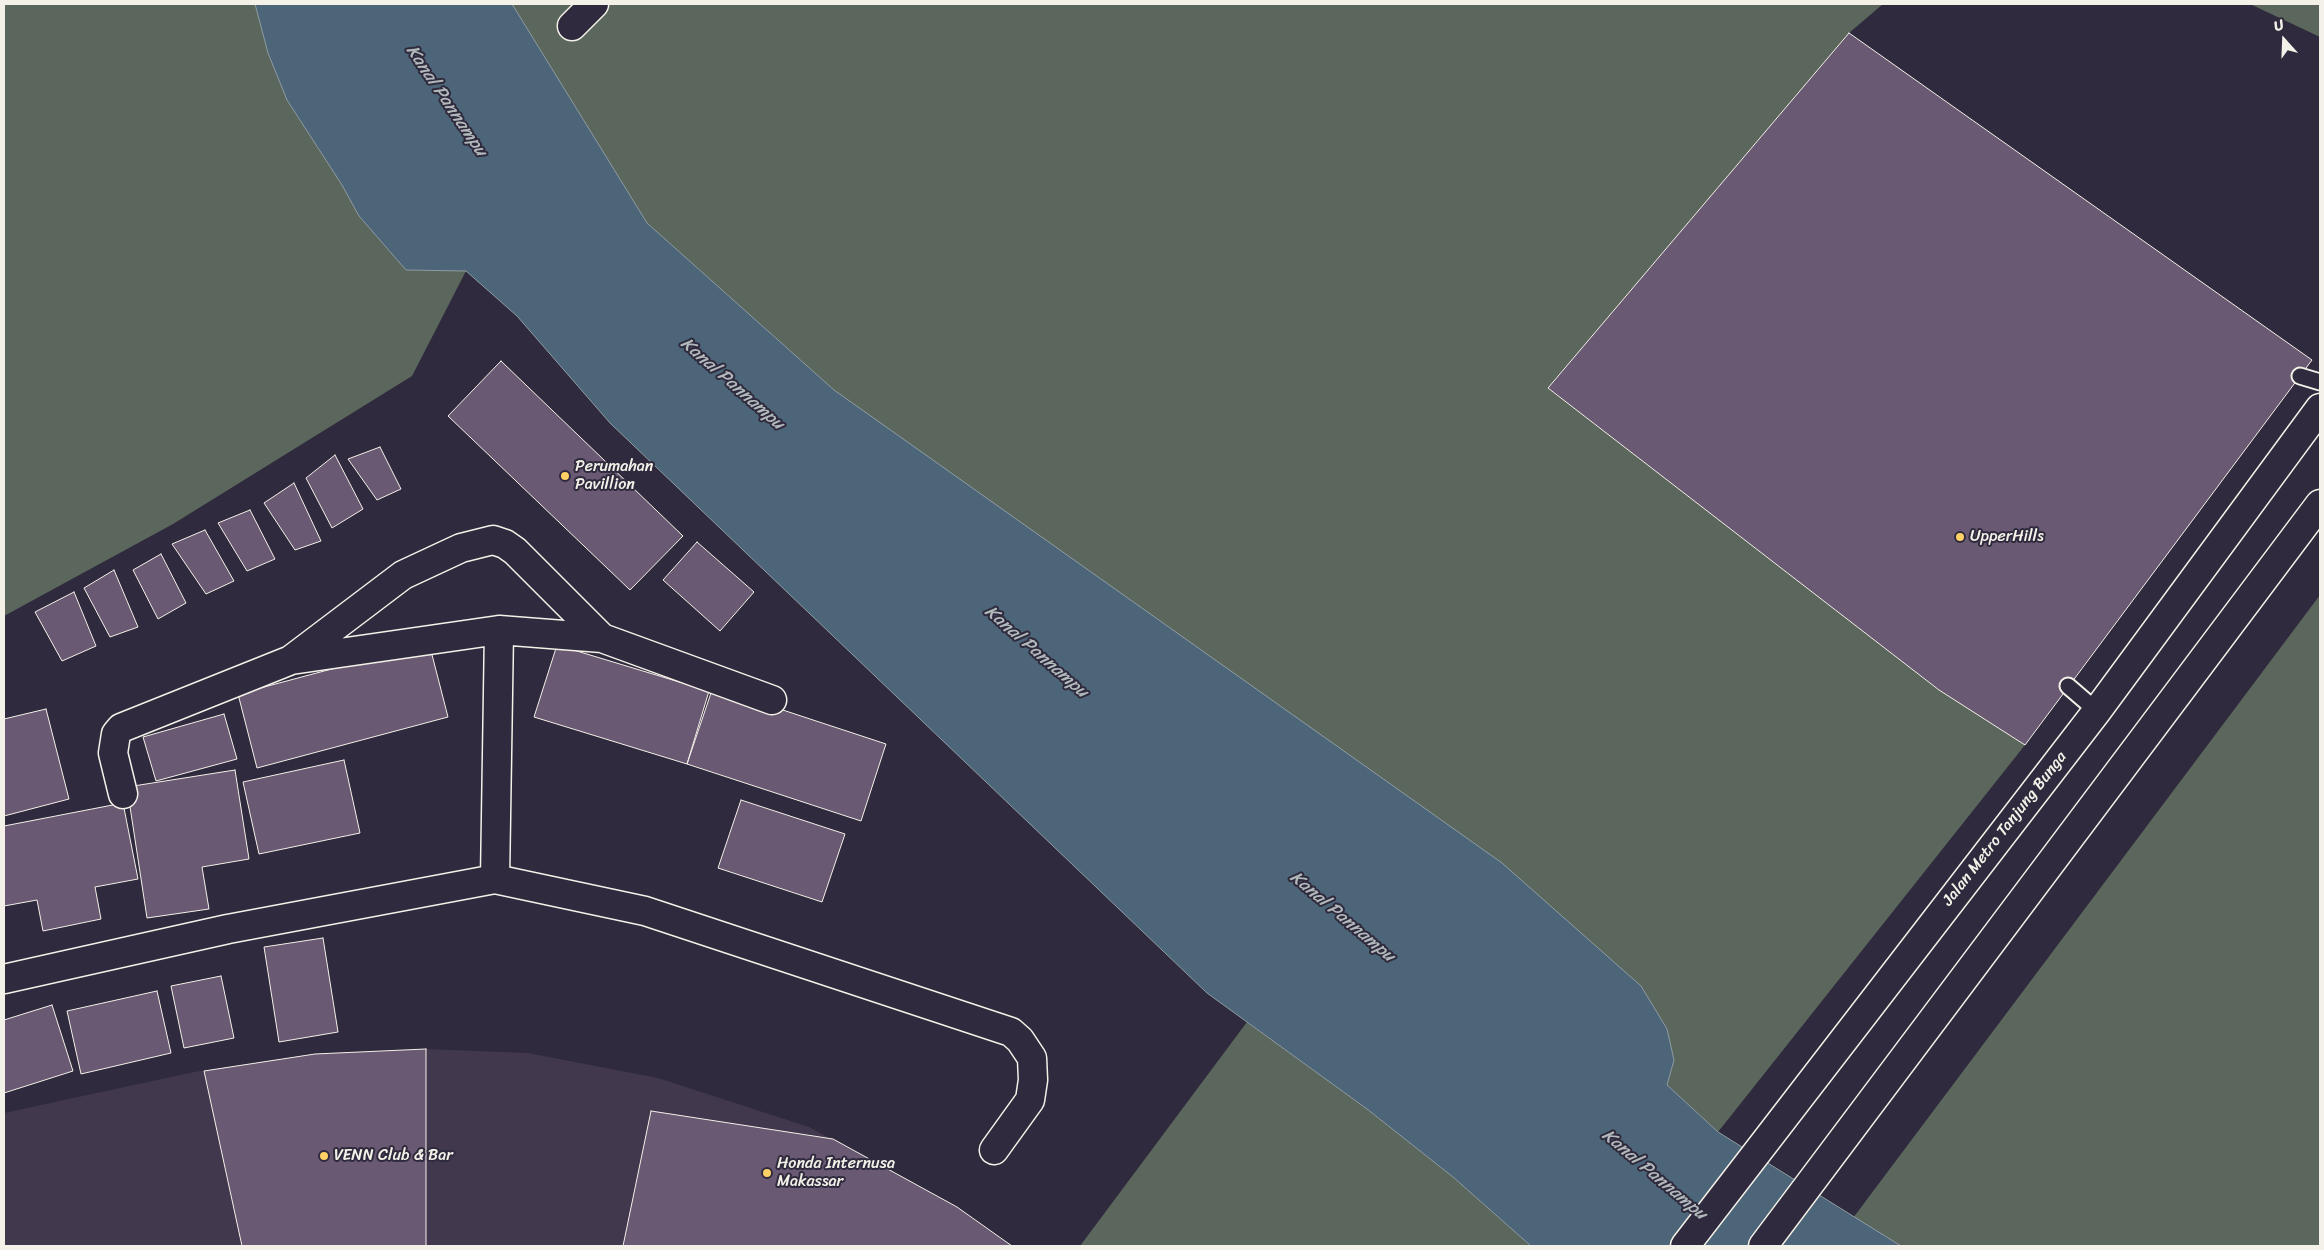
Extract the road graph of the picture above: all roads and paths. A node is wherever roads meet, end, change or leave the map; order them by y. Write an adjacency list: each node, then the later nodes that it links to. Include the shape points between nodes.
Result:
1 (594, 4): 2 (street)
2 (572, 26)
3 (2300, 376): 4 (lane)
4 (2320, 382)
5 (2320, 408): 12 (street, Jalan Metro Tanjung Bunga)
6 (2320, 504): 18 (street)
7 (499, 630): 8 (street); 9 (street); 14 (street)
8 (602, 638): 9 (street, via 515,551 493,540 461,548 403,575); 11 (street)
9 (291, 660): 13 (street, via 121,728 116,734 113,753)
10 (2068, 686): 12 (lane)
11 (772, 700)
12 (2097, 711): 17 (street, Jalan Metro Tanjung Bunga)
13 (123, 794)
14 (495, 879): 15 (street, via 228,929); 16 (street, via 645,911 1011,1032 1032,1058 1033,1080 1030,1100)
15 (4, 979)
16 (994, 1150)
17 (1685, 1246)
18 (1763, 1246)

